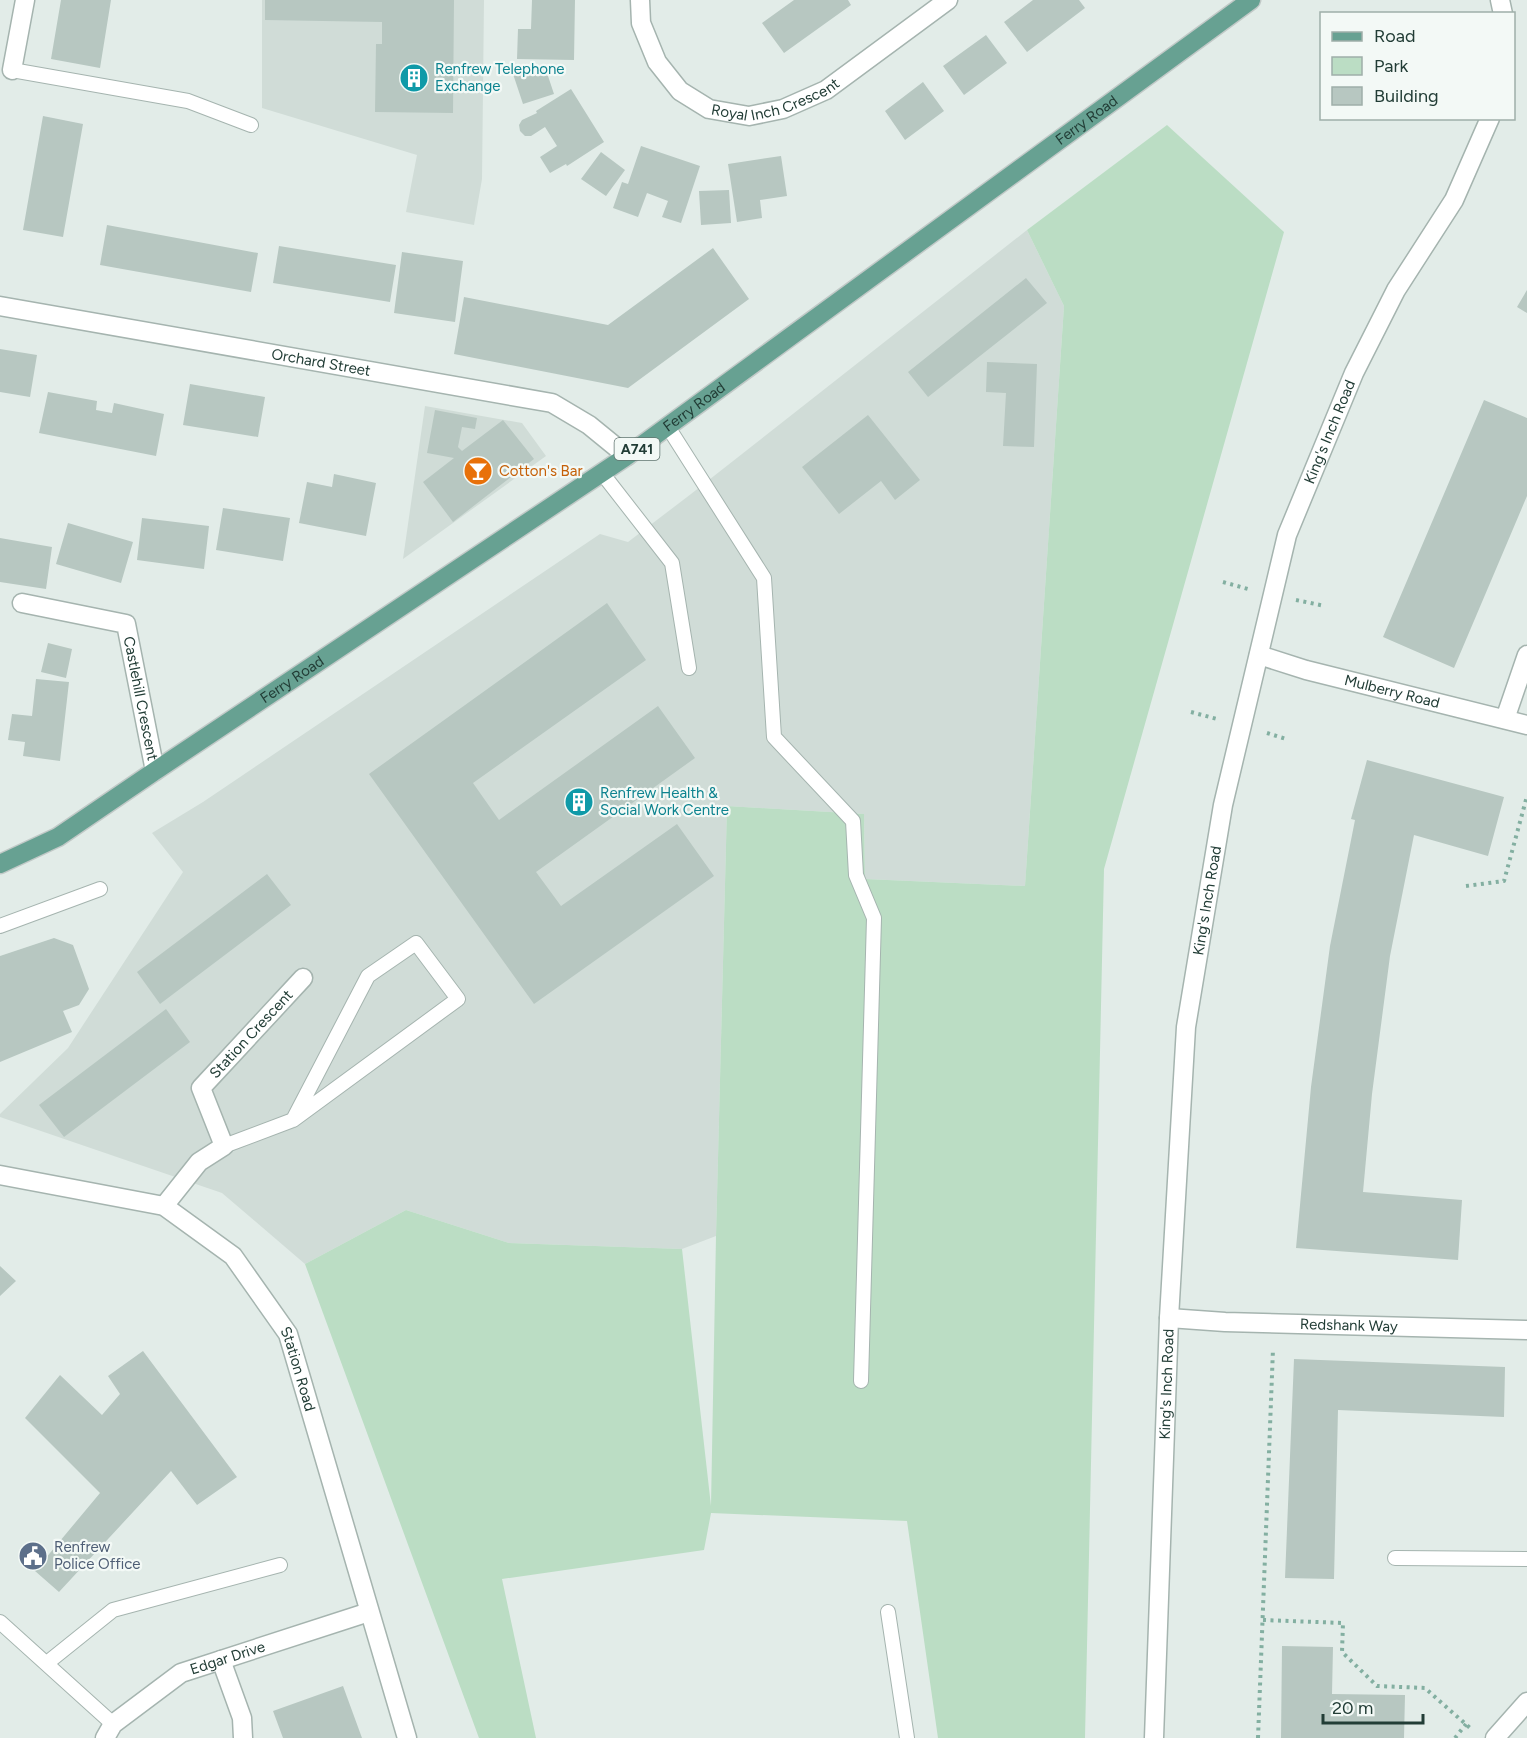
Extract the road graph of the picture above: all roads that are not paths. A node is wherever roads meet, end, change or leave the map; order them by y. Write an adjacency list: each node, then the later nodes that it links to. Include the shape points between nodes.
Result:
1 (25, 0): 5 (street)
2 (640, 0): 3 (street, Royal Inch Crescent, via 641,23 657,62 680,91 710,109 749,116 783,109 826,90)
3 (948, 0)
4 (1251, 0): 9 (main road, Ferry Road / A741)
5 (12, 70): 7 (lane, via 188,101)
6 (1489, 120): 13 (street, King's Inch Road, via 1454,200 1396,290 1354,373 1287,535)
7 (250, 125)
8 (0, 306): 10 (street, Orchard Street, via 552,403 589,425)
9 (668, 427): 10 (main road, Ferry Road / A741); 29 (lane, via 764,578 774,737 853,821 856,875 874,918)
10 (627, 456): 11 (main road, Ferry Road / A741)
11 (602, 473): 15 (lane, via 672,563); 18 (main road, Ferry Road / A741)
12 (22, 603): 18 (street, Castlehill Crescent, via 126,624)
13 (1259, 655): 16 (street, Mulberry Road); 27 (street, King's Inch Road, via 1223,806 1186,1027)
14 (1527, 655): 16 (street)
15 (689, 668)
16 (1505, 719): 17 (street, Mulberry Road)
17 (1527, 725)
18 (155, 771): 19 (main road, Ferry Road / A741, via 58,837)
19 (0, 864)
20 (100, 889): 21 (lane)
21 (1, 923)
22 (303, 978): 24 (street, Station Crescent, via 201,1088)
23 (293, 1120): 23 (lane, via 368,976 416,943 458,999); 24 (lane)
24 (224, 1146): 26 (street, via 199,1162)
25 (0, 1175): 26 (street, Station Road)
26 (164, 1206): 33 (street, Station Road, via 233,1256 288,1334)
27 (1169, 1318): 28 (street, Redshank Way); 43 (street, King's Inch Road)
28 (1527, 1330)
29 (861, 1381)
30 (1395, 1558): 31 (lane)
31 (1527, 1559)
32 (280, 1565): 37 (lane, via 113,1610)
33 (369, 1612): 36 (street, Edgar Drive); 41 (street, Station Road)
34 (888, 1612): 42 (lane)
35 (0, 1622): 37 (lane)
36 (221, 1660): 39 (street, Edgar Drive, via 181,1673); 40 (street, via 242,1718)
37 (47, 1663): 39 (lane)
38 (1527, 1702): 44 (street)
39 (109, 1731)
40 (243, 1738)
41 (407, 1738)
42 (907, 1738)
43 (1154, 1738)
44 (1495, 1738)

